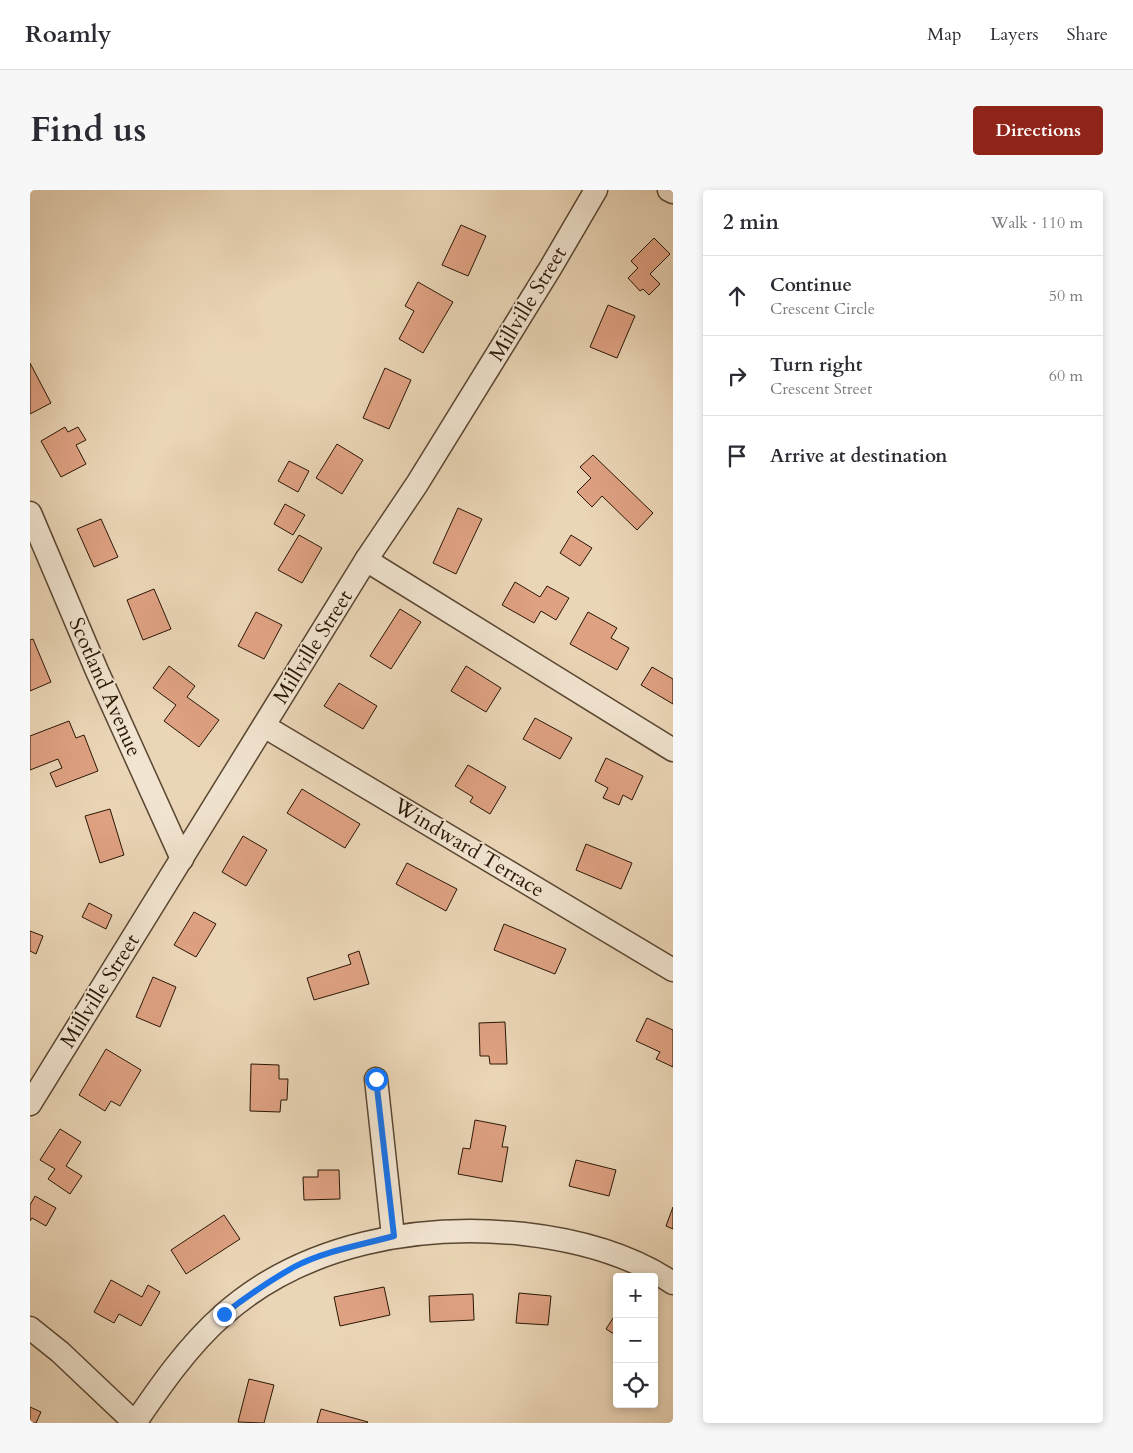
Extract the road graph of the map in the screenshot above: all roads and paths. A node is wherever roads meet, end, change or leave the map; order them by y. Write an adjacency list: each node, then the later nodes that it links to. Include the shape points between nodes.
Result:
1 (596, 190): 5 (street, Millville Street, via 422,476)
2 (669, 190): 3 (street)
3 (673, 192)
4 (30, 513): 8 (street, Scotland Avenue)
5 (366, 560): 6 (street, Millville Street); 7 (street)
6 (264, 726): 8 (street, Millville Street); 9 (street, Windward Terrace)
7 (673, 750)
8 (182, 859): 11 (street, Millville Street)
9 (673, 970)
10 (376, 1079): 12 (street)
11 (30, 1104)
12 (394, 1236): 13 (street, via 452,1231 544,1236 589,1245 630,1259); 15 (street, via 296,1266 249,1295 200,1336 164,1380)
13 (673, 1283)
14 (30, 1328): 15 (street)
15 (135, 1423)

